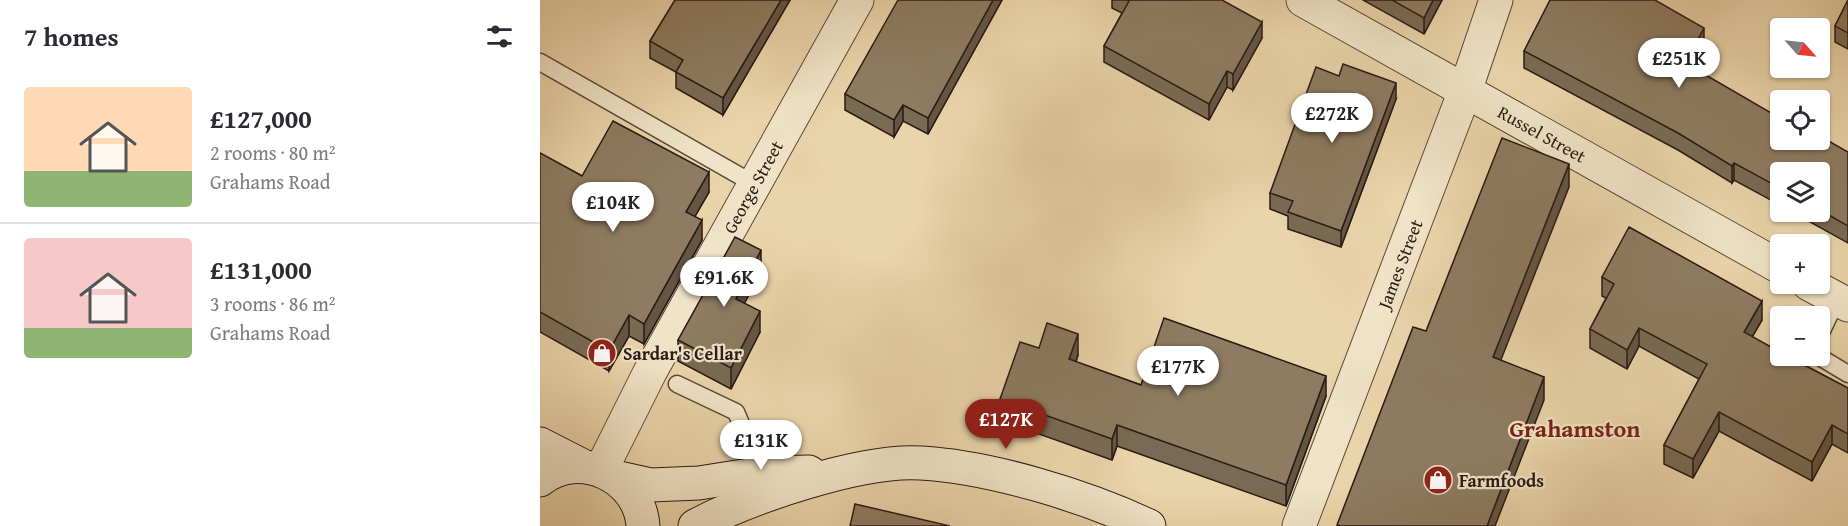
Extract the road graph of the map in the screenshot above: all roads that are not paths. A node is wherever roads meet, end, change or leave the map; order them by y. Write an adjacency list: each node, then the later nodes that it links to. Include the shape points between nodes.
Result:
1 (857, 0): 6 (street, George Street)
2 (1303, 0): 5 (street, Russel Street)
3 (1496, 0): 5 (street, James Street)
4 (540, 62): 6 (lane)
5 (1465, 91): 7 (street, Russel Street); 22 (street, James Street)
6 (754, 184): 15 (street, George Street)
7 (1770, 261)
8 (1828, 294): 9 (street)
9 (1843, 302): 10 (lane)
10 (1830, 320)
11 (1830, 363): 12 (lane)
12 (1848, 374)
13 (677, 384): 17 (lane, via 736,412)
14 (540, 444): 15 (street)
15 (600, 471): 17 (street, via 651,484 699,483); 18 (street, via 565,468); 19 (street, via 634,497)
16 (849, 471): 17 (street); 20 (street, via 729,508); 21 (street, via 921,463 1016,478)
17 (762, 473)
18 (540, 480)
19 (643, 526)
20 (695, 526)
21 (1149, 526)
22 (1299, 526)

